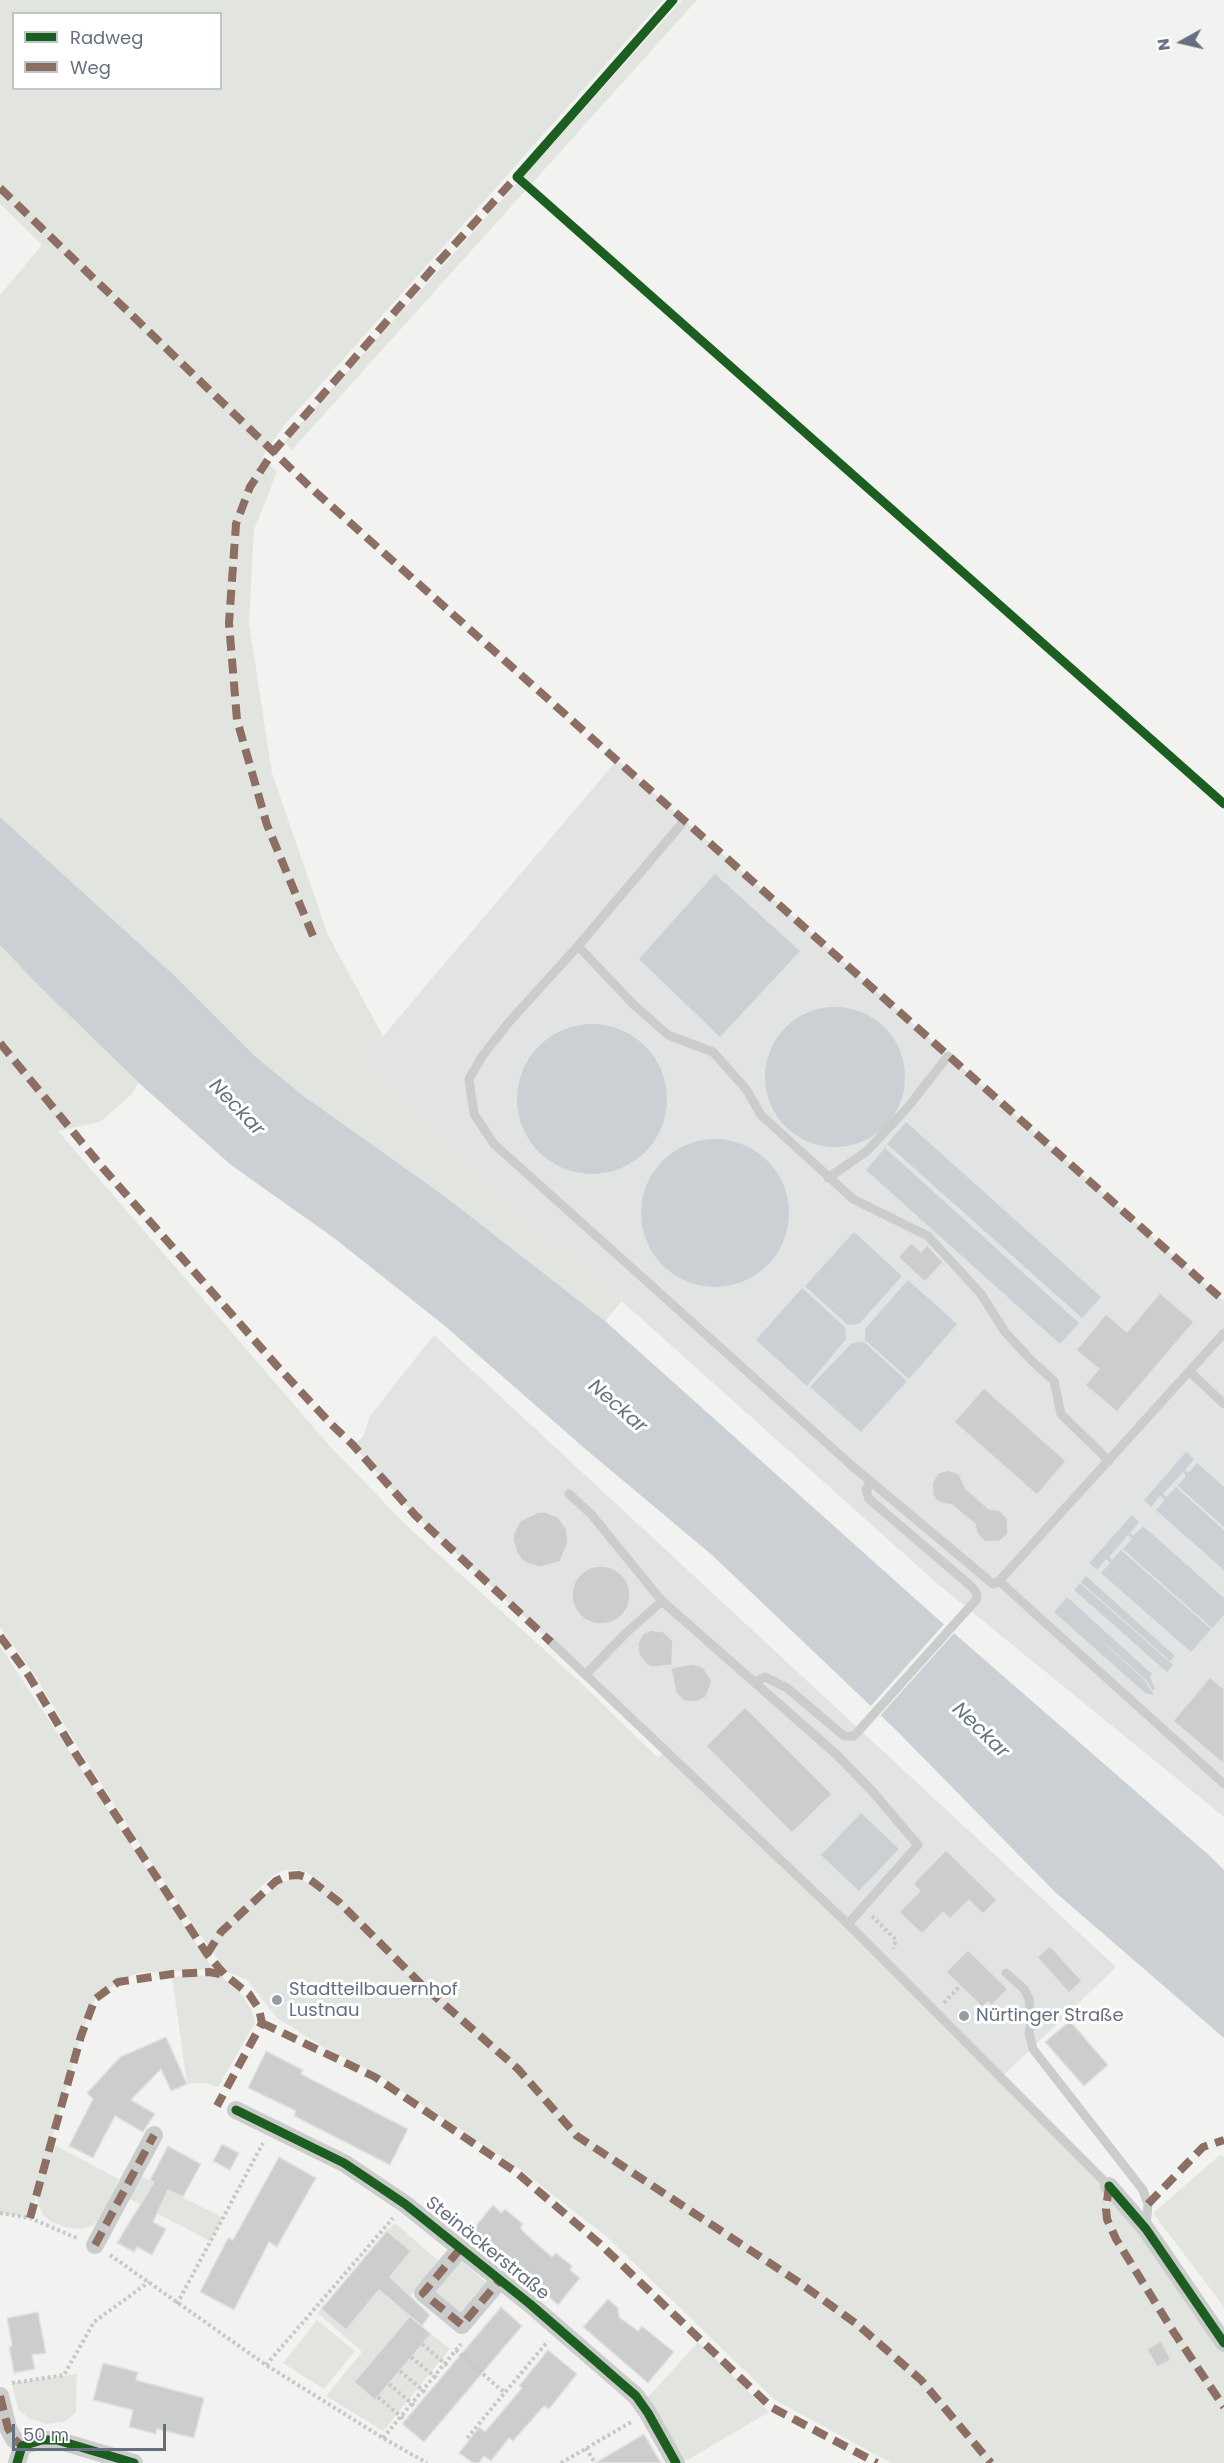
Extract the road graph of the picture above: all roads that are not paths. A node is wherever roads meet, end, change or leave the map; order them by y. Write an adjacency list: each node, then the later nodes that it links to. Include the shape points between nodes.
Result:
1 (683, 822): 2 (lane)
2 (578, 946): 4 (lane, via 633,1004 669,1035 713,1052 746,1089 761,1115); 9 (lane, via 483,1055 469,1079 474,1114 494,1144)
3 (948, 1056): 4 (lane, via 867,1151)
4 (828, 1178): 8 (lane, via 853,1199 928,1236 981,1294 1005,1332 1054,1381 1061,1414)
5 (1224, 1333): 6 (lane)
6 (1190, 1372): 7 (lane); 8 (lane)
7 (1224, 1404)
8 (1109, 1461): 11 (lane)
9 (871, 1482): 11 (lane, via 993,1584); 15 (lane, via 866,1490 869,1499 972,1587 976,1600 854,1736 844,1737 787,1688 765,1677)
10 (569, 1494): 12 (lane, via 591,1514)
11 (999, 1581): 16 (lane)
12 (662, 1600): 14 (lane); 15 (lane)
13 (551, 1642): 14 (lane)
14 (586, 1674): 17 (lane)
15 (754, 1682): 17 (lane, via 837,1755 918,1845)
16 (1224, 1784)
17 (848, 1924): 21 (lane)
18 (1006, 1973): 22 (lane, via 1029,1999 1033,2049 1143,2190 1148,2204)
19 (236, 2110): 24 (street, Steinäckerstraße, via 352,2167)
20 (154, 2135): 23 (street)
21 (1109, 2186): 22 (street)
22 (1146, 2229): 26 (street)
23 (95, 2245)
24 (460, 2249): 25 (street, Steinäckerstraße); 25 (street, Steinäckerstraße, via 423,2293 462,2325)
25 (499, 2281): 30 (street, Steinäckerstraße, via 636,2396)
26 (1224, 2343)
27 (6, 2390): 28 (street, via 8,2428)
28 (19, 2454): 29 (street, via 42,2440 57,2440)
29 (134, 2463)
30 (676, 2463)

